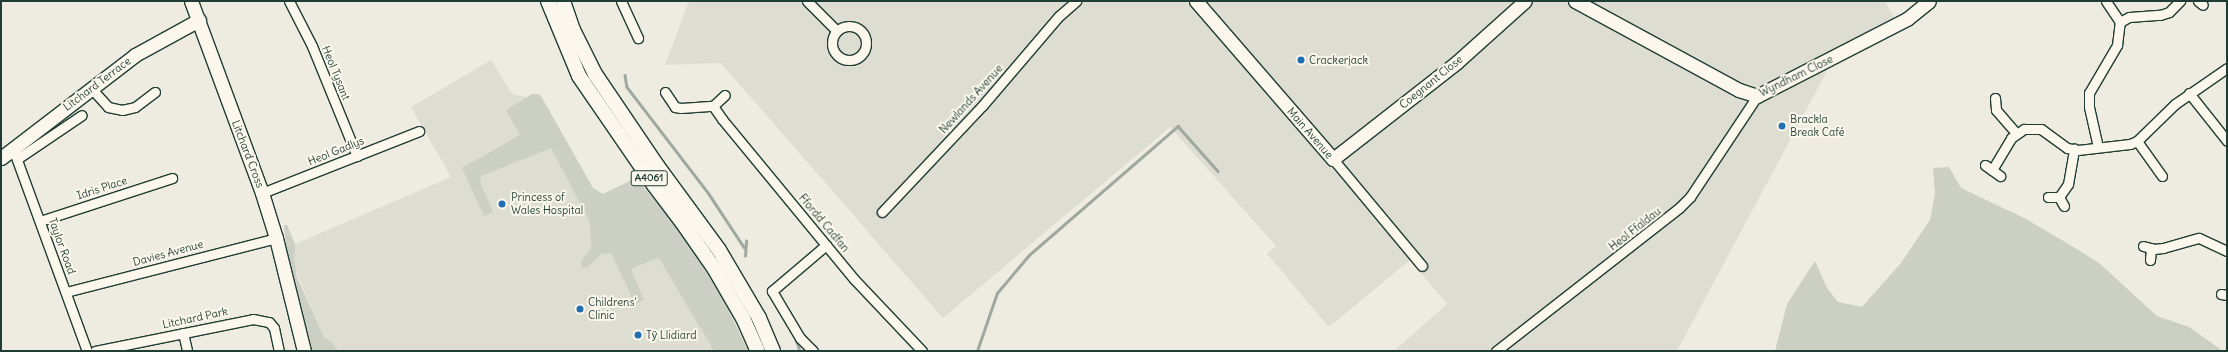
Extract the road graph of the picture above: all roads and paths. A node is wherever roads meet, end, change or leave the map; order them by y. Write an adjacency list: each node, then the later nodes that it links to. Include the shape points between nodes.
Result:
1 (191, 1): 14 (street, Litchard Cross)
2 (289, 1): 35 (street, Heol Tysant, via 312,46)
3 (548, 1): 59 (main road, A4061, via 579,76 714,268 743,318)
4 (563, 1): 60 (main road, A4061, via 573,30 594,74 719,250 759,318)
5 (622, 1): 17 (street)
6 (807, 1): 16 (street)
7 (1076, 1): 45 (street, Newlands Avenue, via 1059,16 982,106)
8 (1196, 1): 37 (street, Main Avenue)
9 (1526, 1): 37 (street, Coegnant Close, via 1457,62)
10 (1575, 1): 24 (street, Wyndham Close, via 1740,90)
11 (1929, 1): 24 (street, Wyndham Close, via 1906,19)
12 (2106, 1): 15 (street)
13 (2180, 1): 15 (street, via 2169,12 2129,17)
14 (199, 20): 19 (street, Litchard Terrace, via 135,55); 41 (street, Litchard Cross)
15 (2120, 22): 32 (street, via 2117,45 2089,93 2089,107)
16 (837, 31)
17 (638, 38)
18 (2227, 68): 22 (street)
19 (90, 88): 20 (street, via 108,107 122,110 135,107); 34 (street, Litchard Terrace)
20 (155, 92)
21 (665, 92): 26 (street, via 675,106 680,108)
22 (2189, 93): 30 (street); 31 (street)
23 (725, 95): 26 (street)
24 (1757, 96): 63 (street, Heol Ffaldau, via 1690,197 1679,208)
25 (1995, 98): 29 (street, via 1996,110)
26 (713, 106): 48 (street, Ffordd Cadfan)
27 (82, 115): 34 (street)
28 (419, 131): 35 (street, Heol Gadlys)
29 (2016, 133): 33 (street, via 2024,129 2041,129 2067,148); 39 (street, via 1988,167)
30 (2226, 137)
31 (2137, 141): 32 (street); 38 (street, via 2159,173)
32 (2098, 147): 33 (street)
33 (2074, 149): 43 (street, via 2068,184)
34 (15, 154): 36 (street, Litchard Terrace); 46 (street, Taylor Road)
35 (357, 156): 41 (street, Heol Gadlys)
36 (1, 158)
37 (1333, 159): 51 (street, Main Avenue)
38 (2149, 174)
39 (2000, 176)
40 (172, 178): 46 (street, Idris Place)
41 (262, 193): 47 (street, Litchard Cross)
42 (2048, 197): 43 (street)
43 (2059, 197): 44 (street)
44 (2064, 206)
45 (882, 212)
46 (40, 221): 52 (street, Taylor Road)
47 (276, 238): 52 (street, Davies Avenue); 58 (street, Litchard Cross)
48 (826, 245): 61 (street, via 772,291 800,338); 62 (street, Ffordd Cadfan, via 854,279)
49 (2227, 251): 50 (street, via 2199,238 2163,248 2147,247)
50 (2150, 260)
51 (1422, 266)
52 (66, 292): 54 (street, Taylor Road)
53 (183, 333): 55 (street, Litchard Park); 56 (street); 57 (street, Litchard Park, via 260,319 269,322 274,328)
54 (87, 351)
55 (95, 351)
56 (187, 351)
57 (279, 351)
58 (304, 351)
59 (758, 351)
60 (773, 351)
61 (813, 351)
62 (922, 351)
63 (1496, 351)

